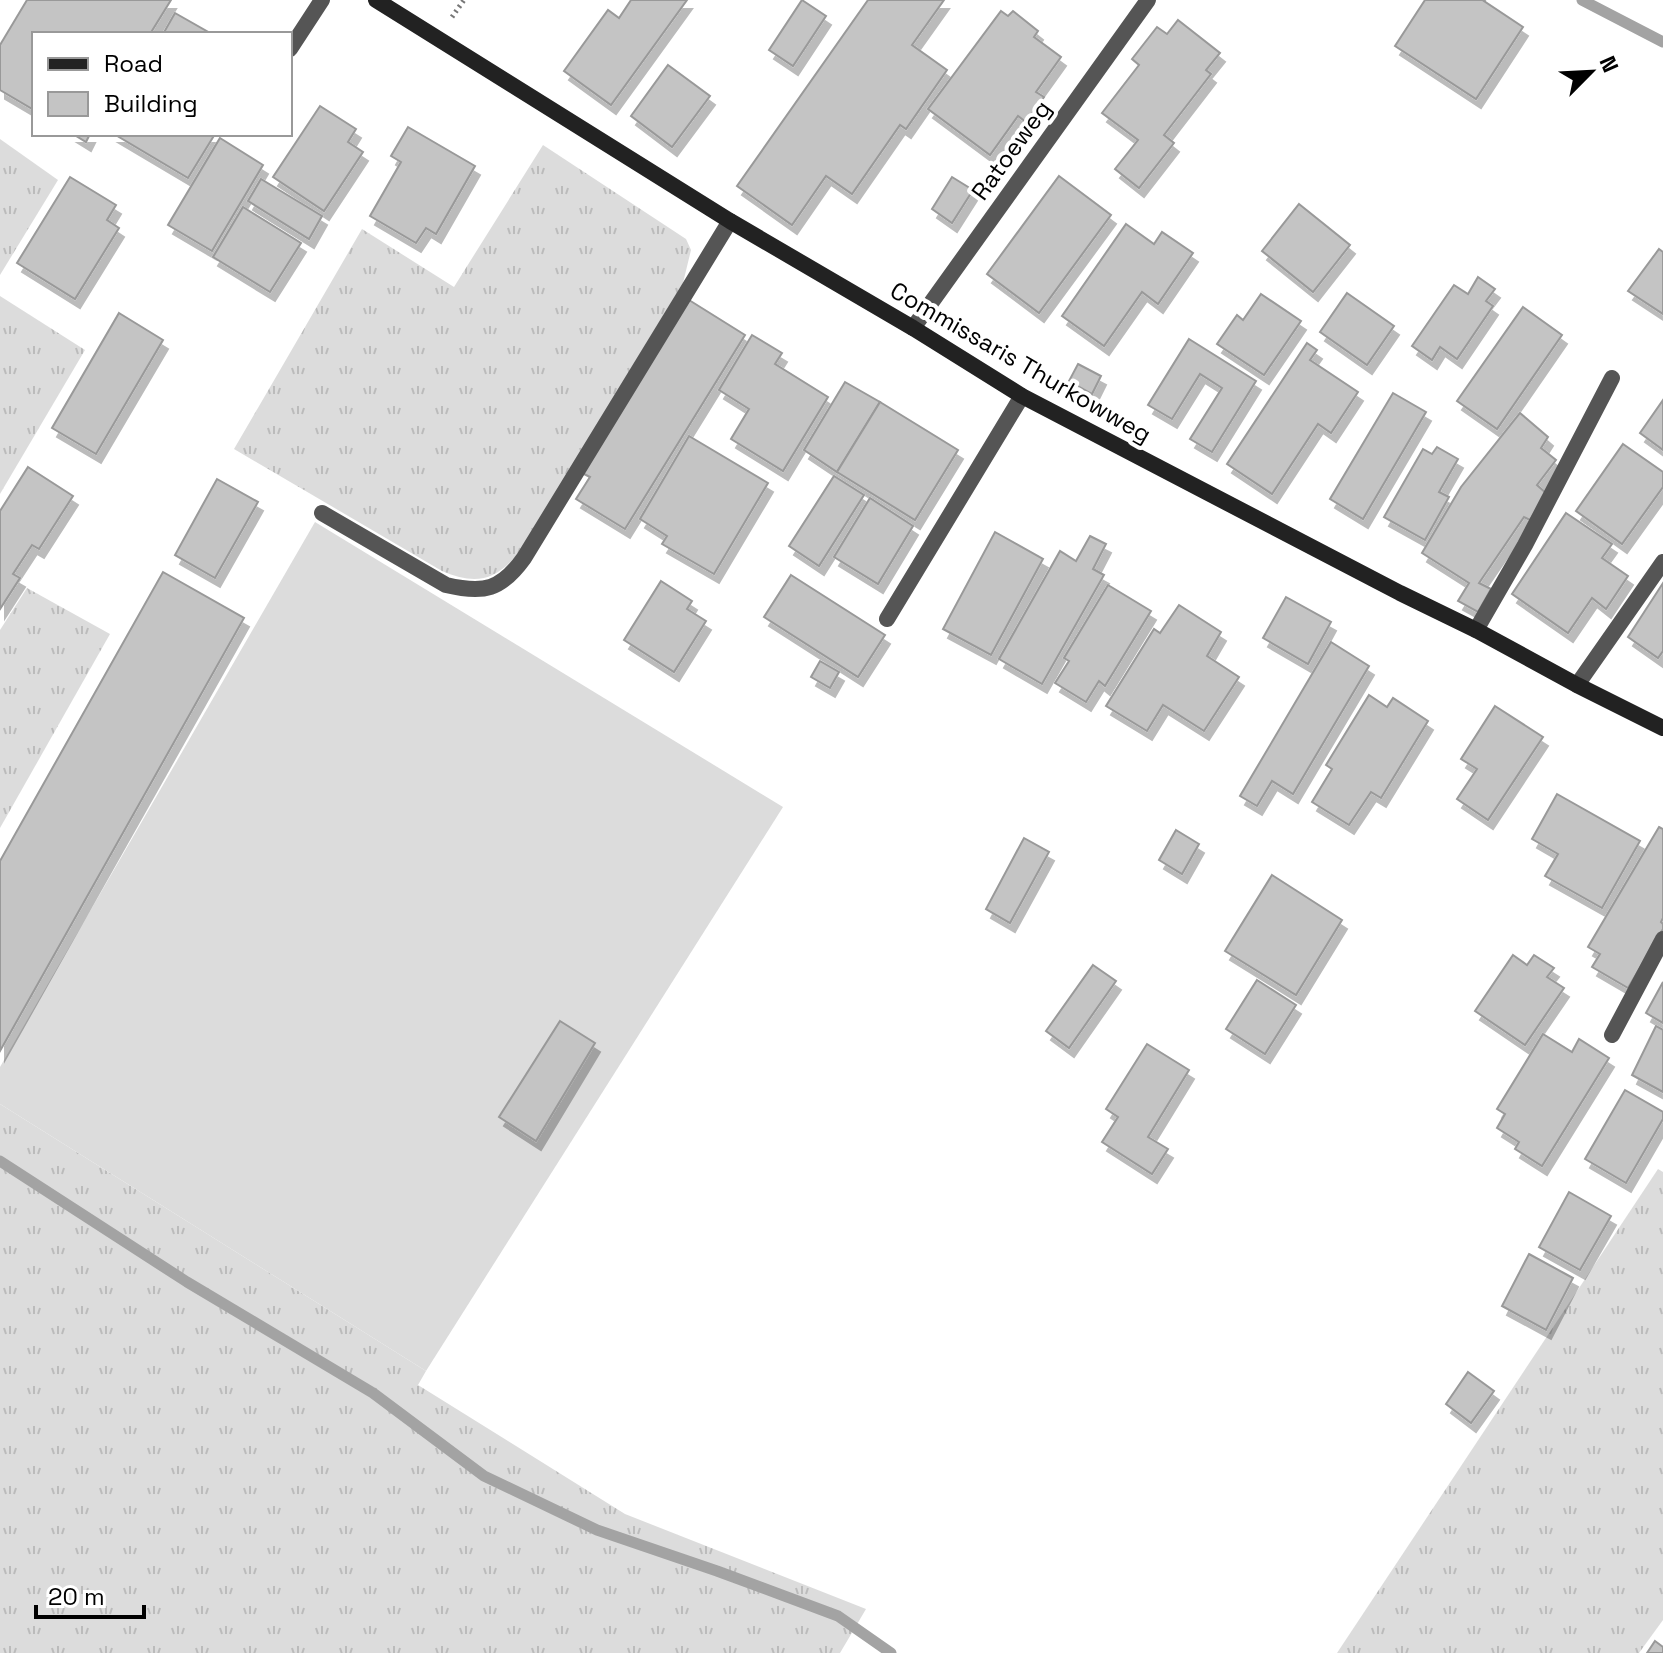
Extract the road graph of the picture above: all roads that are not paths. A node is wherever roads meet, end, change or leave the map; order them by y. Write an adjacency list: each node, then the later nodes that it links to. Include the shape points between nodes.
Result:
1 (322, 0): 4 (street)
2 (376, 0): 5 (main road, Commissaris Thurkowweg)
3 (1148, 0): 6 (street, Ratoeweg)
4 (292, 46)
5 (730, 221): 6 (main road, Commissaris Thurkowweg); 9 (street, via 524,558 500,584 482,589 446,585)
6 (913, 328): 8 (main road, Commissaris Thurkowweg)
7 (1612, 378): 12 (street)
8 (1022, 396): 11 (street); 12 (main road, Commissaris Thurkowweg)
9 (322, 513)
10 (1663, 562): 13 (street)
11 (887, 619)
12 (1476, 630): 13 (main road, Commissaris Thurkowweg)
13 (1577, 685): 14 (main road, Commissaris Thurkowweg)
14 (1663, 728)
15 (1663, 939): 16 (street)
16 (1612, 1035)

